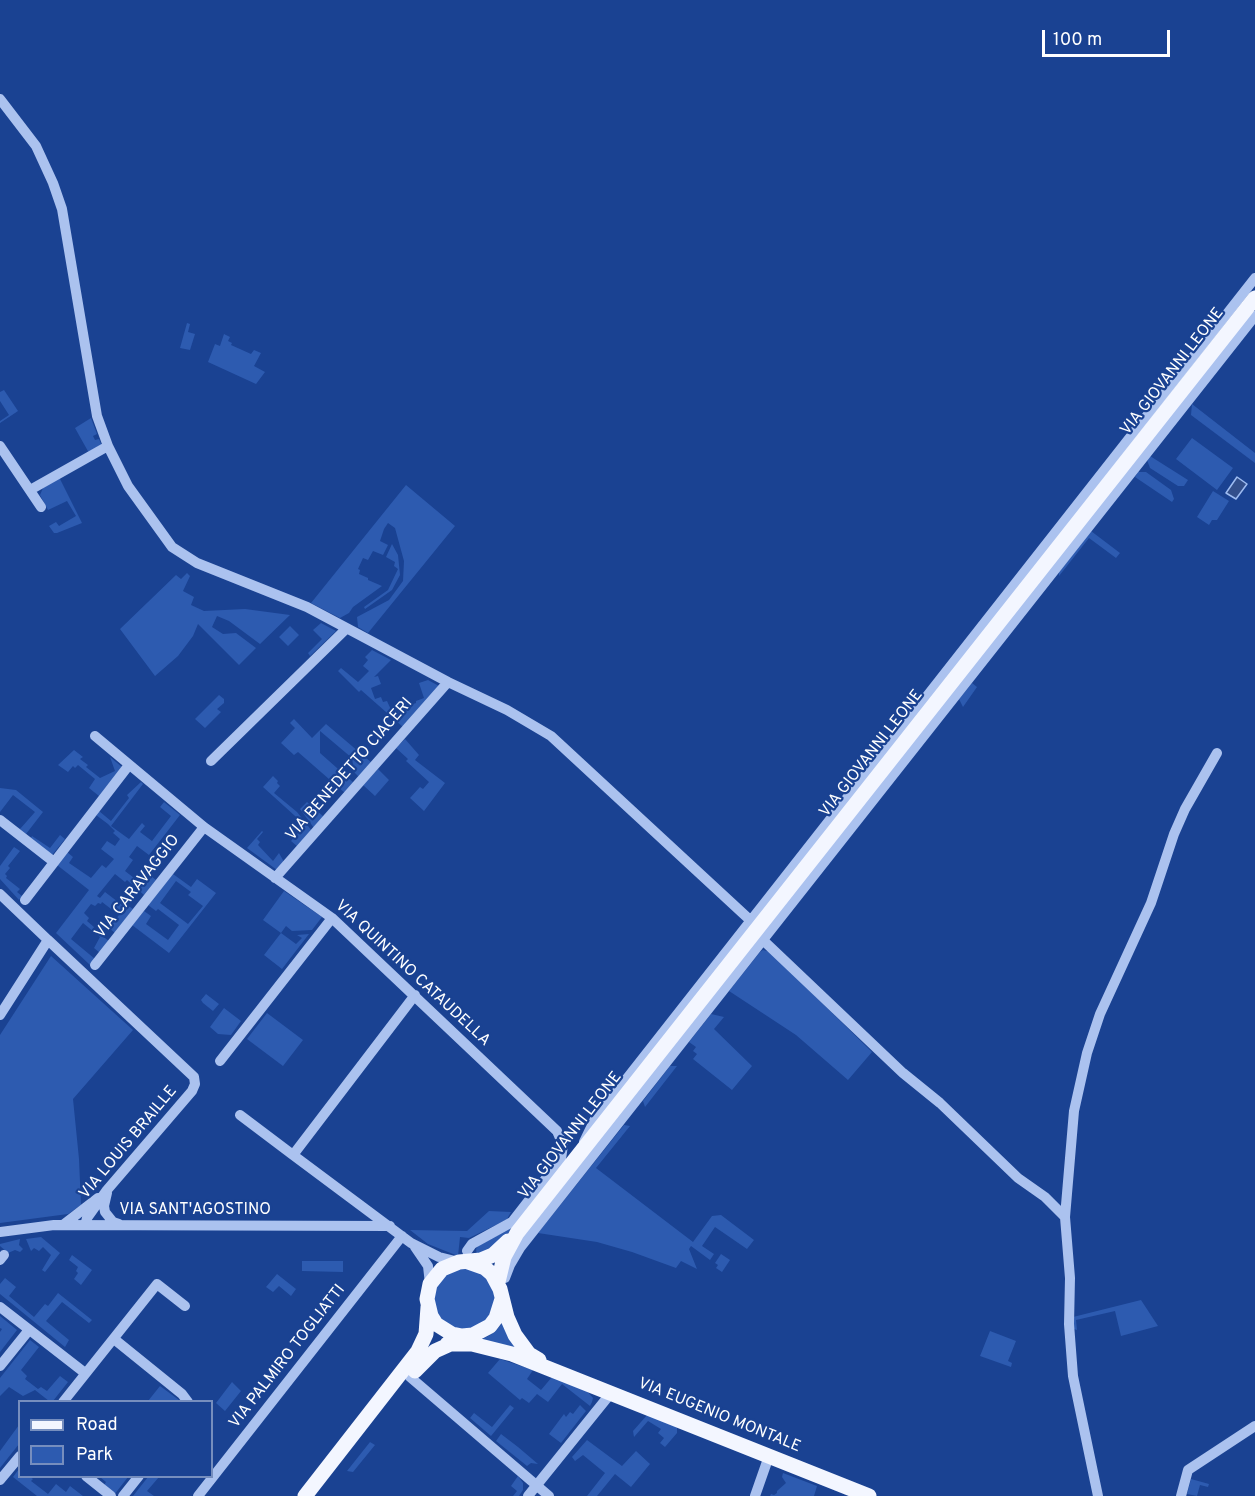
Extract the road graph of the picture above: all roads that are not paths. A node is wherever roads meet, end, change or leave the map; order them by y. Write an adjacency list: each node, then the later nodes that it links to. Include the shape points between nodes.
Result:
1 (0, 99): 6 (street, via 36,146 59,200 97,416)
2 (1255, 278): 22 (street)
3 (1255, 297): 30 (main road, VIA GIOVANNI LEONE)
4 (1255, 316): 24 (street)
5 (0, 446): 7 (street)
6 (108, 446): 7 (street); 9 (street, via 156,526 183,556 307,607)
7 (30, 490): 8 (street)
8 (41, 507)
9 (347, 628): 10 (street); 13 (street)
10 (448, 682): 18 (street, VIA BENEDETTO CIACERI); 22 (street, via 551,736)
11 (95, 736): 14 (street, VIA QUINTINO CATAUDELLA)
12 (1217, 753): 33 (street, via 1174,834 1151,903 1087,1053 1074,1112)
13 (211, 761)
14 (129, 765): 16 (street, VIA QUINTINO CATAUDELLA); 17 (street)
15 (0, 820): 17 (street)
16 (204, 827): 18 (street, VIA QUINTINO CATAUDELLA); 25 (street, VIA CARAVAGGIO)
17 (54, 862): 20 (street)
18 (275, 878): 21 (street, VIA QUINTINO CATAUDELLA)
19 (0, 894): 23 (street)
20 (25, 900)
21 (332, 918): 26 (street, VIA QUINTINO CATAUDELLA); 28 (street)
22 (750, 920): 30 (street, via 595,1119)
23 (48, 940): 27 (street); 32 (street, VIA LOUIS BRAILLE, via 190,1071 195,1080 192,1091)
24 (763, 940): 33 (street, via 903,1073); 43 (street, via 520,1248)
25 (95, 965)
26 (415, 995): 31 (street); 41 (street, VIA QUINTINO CATAUDELLA, via 557,1131 563,1145 561,1159 512,1222 472,1244)
27 (0, 1015)
28 (220, 1061)
29 (240, 1115): 31 (street)
30 (580, 1154): 39 (main road, VIA GIOVANNI LEONE)
31 (293, 1155): 37 (street)
32 (107, 1190): 34 (street); 35 (street, VIA LOUIS BRAILLE); 36 (street, via 105,1212 113,1222)
33 (1065, 1217): 75 (street, via 1073,1376)
34 (62, 1225): 35 (street, VIA SANT'AGOSTINO); 38 (street, VIA SANT'AGOSTINO)
35 (86, 1225): 36 (street, VIA SANT'AGOSTINO)
36 (125, 1225): 37 (street, VIA SANT'AGOSTINO)
37 (390, 1226): 40 (street)
38 (0, 1232)
39 (517, 1233): 41 (main road, via 493,1255 481,1260); 43 (main road, via 504,1257)
40 (407, 1239): 41 (street, via 439,1257); 42 (street, via 428,1266); 62 (street, VIA PALMIRO TOGLIATTI)
41 (465, 1258): 42 (main road, via 442,1269); 43 (main road, via 485,1268)
42 (430, 1284): 46 (main road)
43 (500, 1292): 49 (main road, via 496,1318 482,1332); 51 (main road, via 514,1335 529,1354)
44 (185, 1306): 48 (street, via 157,1284)
45 (0, 1307): 47 (street)
46 (428, 1307): 49 (main road, via 436,1324); 69 (main road, via 426,1334 418,1351)
47 (29, 1330): 50 (street); 52 (street)
48 (114, 1339): 52 (street); 56 (street)
49 (461, 1339): 51 (main road); 53 (main road, via 427,1357)
50 (0, 1366)
51 (554, 1370): 54 (main road, VIA EUGENIO MONTALE)
52 (86, 1373): 55 (street)
53 (410, 1377): 65 (street); 70 (main road)
54 (611, 1392): 58 (main road, VIA EUGENIO MONTALE); 65 (street)
55 (64, 1400)
56 (187, 1400)
57 (1255, 1426): 76 (street, via 1188,1470)
58 (769, 1456): 73 (street); 74 (main road, VIA EUGENIO MONTALE)
59 (18, 1458): 64 (street)
60 (88, 1478): 66 (street)
61 (137, 1478): 67 (street)
62 (213, 1478)
63 (213, 1478): 68 (street, VIA PALMIRO TOGLIATTI)
64 (0, 1480)
65 (536, 1485): 71 (street); 72 (street)
66 (111, 1496)
67 (123, 1496)
68 (198, 1496)
69 (304, 1496)
70 (316, 1496)
71 (528, 1496)
72 (549, 1496)
73 (755, 1496)
74 (869, 1496)
75 (1098, 1496)
76 (1181, 1496)

